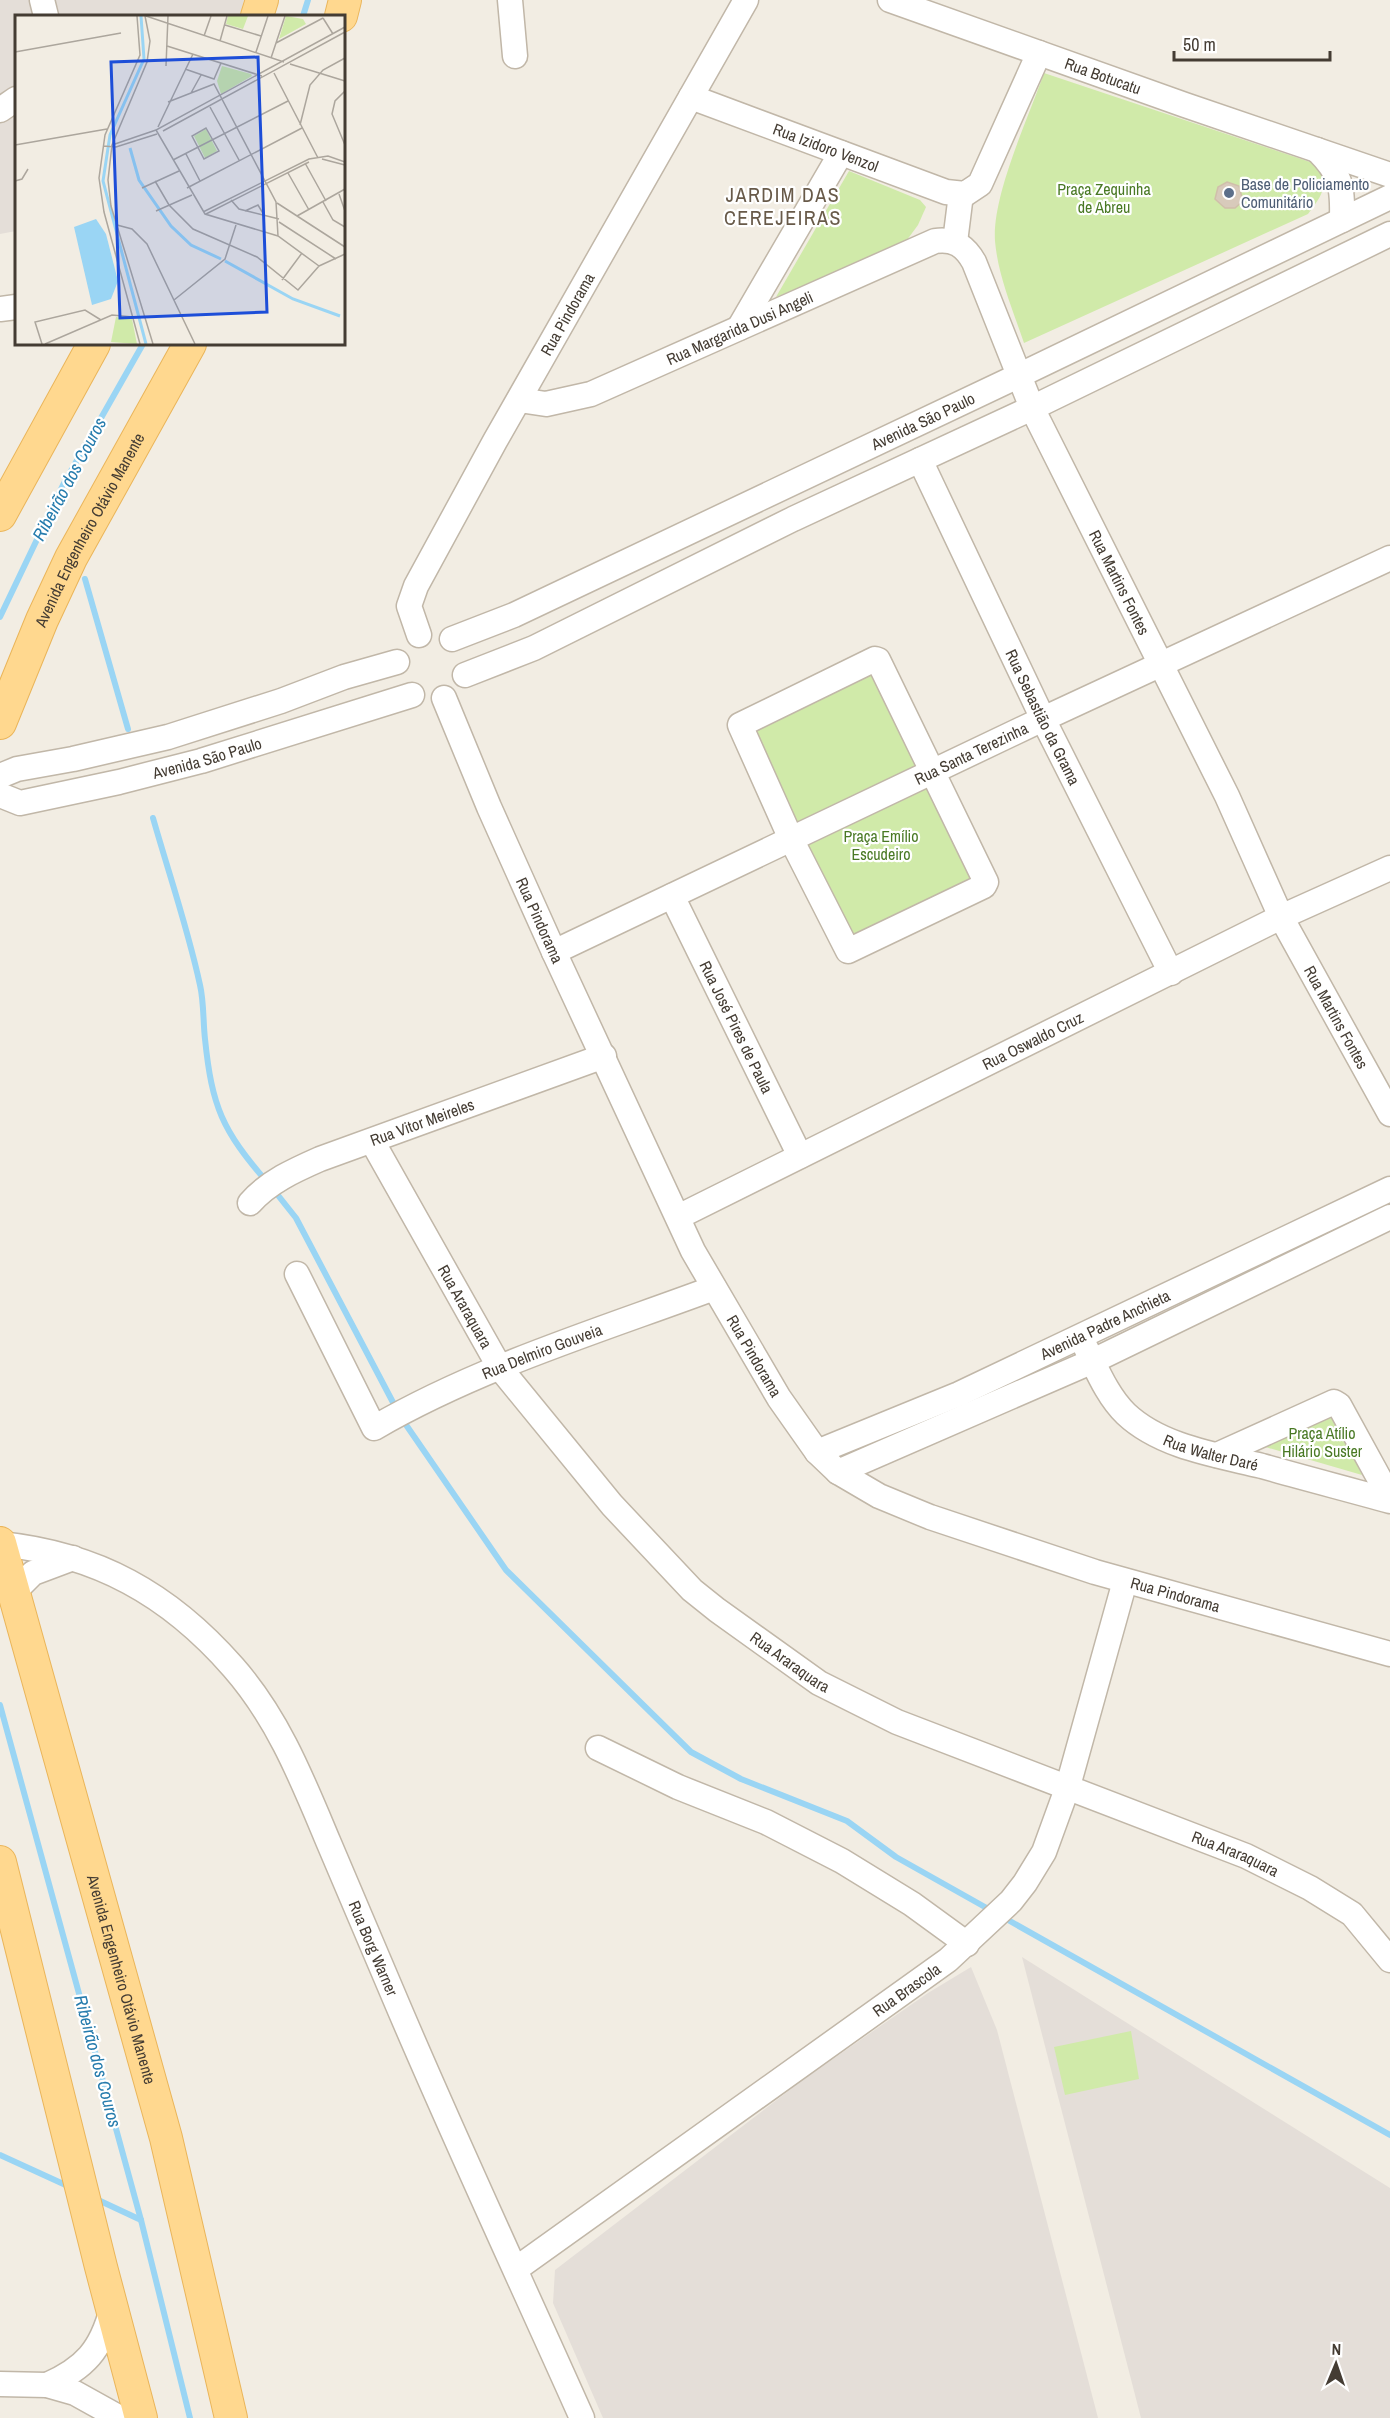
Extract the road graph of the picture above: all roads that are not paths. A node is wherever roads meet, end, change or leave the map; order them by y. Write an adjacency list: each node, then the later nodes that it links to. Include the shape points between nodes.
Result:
1 (42, 0): 7 (street)
2 (262, 0): 8 (main road)
3 (345, 0): 9 (main road)
4 (510, 0): 11 (street)
5 (746, 0): 12 (street, Rua Pindorama)
6 (890, 0): 10 (street, Rua Botucatu)
7 (46, 15)
8 (257, 15)
9 (341, 15)
10 (1040, 53): 15 (street, Rua Botucatu); 18 (street, via 980,184)
11 (515, 56)
12 (691, 97): 16 (street, Rua Izidoro Venzol); 33 (street, Rua Pindorama)
13 (15, 100): 14 (street)
14 (0, 110)
15 (1317, 150): 17 (street, Rua Botucatu); 20 (street, Rua Botucatu, via 1341,180)
16 (841, 153): 18 (street, Rua Izidoro Venzol); 23 (street)
17 (1390, 175)
18 (961, 194): 22 (street)
19 (1390, 197): 20 (street, Avenida São Paulo)
20 (1342, 220): 26 (street, Avenida São Paulo)
21 (1390, 234): 29 (street)
22 (955, 242): 27 (street, Rua Margarida Dusi Angeli, via 935,241); 32 (street, Rua Martins Fontes, via 974,262)
23 (768, 280): 27 (street, via 767,303); 28 (street)
24 (15, 307): 25 (street)
25 (0, 309)
26 (1156, 310): 29 (street); 32 (street, Avenida São Paulo)
27 (772, 313): 28 (street, Rua Margarida Dusi Angeli)
28 (739, 328): 33 (street, Rua Margarida Dusi Angeli, via 591,394 546,404)
29 (1173, 339): 34 (street)
30 (93, 345): 37 (main road)
31 (189, 345): 48 (main road, Avenida Engenheiro Otávio Manente, via 71,558)
32 (1018, 376): 34 (street, Rua Martins Fontes); 36 (street, Avenida São Paulo)
33 (519, 400): 40 (street, Rua Pindorama, via 410,597)
34 (1032, 408): 35 (street); 43 (street, Rua Martins Fontes)
35 (920, 460): 38 (street); 47 (street, Rua Sebastião da Grama)
36 (733, 510): 38 (street); 41 (street, Avenida São Paulo, via 514,615)
37 (0, 514)
38 (748, 541): 44 (street, via 534,648)
39 (1390, 558): 43 (street, Rua Santa Terezinha)
40 (419, 635): 41 (street, via 430,632); 42 (street, via 408,641)
41 (452, 639): 44 (street, via 465,659)
42 (397, 662): 45 (street, via 398,675); 50 (street, Avenida São Paulo, via 168,737)
43 (1160, 665): 47 (street, Rua Santa Terezinha); 55 (street, Rua Martins Fontes, via 1227,796)
44 (465, 675): 46 (street, via 457,689)
45 (412, 695): 46 (street, via 428,701); 51 (street, Avenida São Paulo, via 156,773 20,803)
46 (444, 698): 56 (street, Rua Pindorama)
47 (1043, 719): 49 (street, Rua Santa Terezinha); 57 (street, Rua Sebastião da Grama)
48 (0, 723)
49 (933, 773): 52 (street, Rua Santa Terezinha); 52 (street, via 986,884 850,951 846,950); 52 (street, via 878,660 872,660 740,725)
50 (0, 776)
51 (0, 795)
52 (791, 839): 54 (street, Rua Santa Terezinha)
53 (1390, 868): 55 (street, Rua Oswaldo Cruz)
54 (672, 896): 56 (street, Rua Santa Terezinha); 61 (street, Rua José Pires de Paula)
55 (1281, 917): 57 (street, Rua Oswaldo Cruz); 59 (street, Rua Martins Fontes)
56 (554, 952): 58 (street, Rua Pindorama)
57 (1171, 973): 61 (street, Rua Oswaldo Cruz)
58 (603, 1056): 60 (street, Rua Vitor Meireles); 64 (street, Rua Pindorama)
59 (1390, 1114)
60 (372, 1141): 63 (street, Rua Vitor Meireles, via 320,1159); 70 (street, Rua Araraquara)
61 (800, 1156): 64 (street, Rua Oswaldo Cruz)
62 (1390, 1189): 68 (street, Avenida Padre Anchieta)
63 (254, 1198)
64 (678, 1217): 67 (street, Rua Pindorama)
65 (1390, 1217): 69 (street, Avenida Padre Anchieta)
66 (297, 1274): 70 (street, Rua Delmiro Gouveia, via 379,1425)
67 (714, 1288): 70 (street, Rua Delmiro Gouveia); 71 (street, Rua Pindorama, via 778,1398)
68 (1081, 1336): 69 (street, Rua Walter Daré); 71 (street, Avenida Padre Anchieta, via 959,1394)
69 (1093, 1361): 72 (street, Rua Walter Daré, via 1116,1402 1135,1422 1159,1436); 73 (street, Avenida Padre Anchieta)
70 (500, 1368): 81 (street, Rua Araraquara, via 612,1505 692,1590 717,1610 819,1683 848,1698 897,1722)
71 (817, 1452): 73 (street, Rua Pindorama)
72 (1217, 1455): 74 (street, Rua Walter Daré); 74 (street, via 1334,1402)
73 (838, 1472): 77 (street, Rua Pindorama, via 879,1496 930,1517)
74 (1390, 1499)
75 (0, 1543): 76 (street, Rua Borg Warner); 78 (main road, Avenida Engenheiro Otávio Manente)
76 (74, 1558): 78 (street, via 33,1573); 85 (street, Rua Borg Warner, via 145,1589 180,1615 233,1667 271,1719 293,1758 418,2054)
77 (1125, 1581): 79 (street, Rua Pindorama); 81 (street, Rua Brascola)
78 (14, 1592): 91 (main road, Avenida Engenheiro Otávio Manente, via 166,2138)
79 (1390, 1654)
80 (598, 1748): 83 (street, via 678,1787 766,1822 832,1856 912,1904)
81 (1068, 1786): 83 (street, Rua Brascola, via 1044,1852 1025,1883); 84 (street, Rua Araraquara, via 1246,1856 1311,1888 1353,1914)
82 (0, 1862): 86 (main road)
83 (967, 1944): 85 (street, Rua Brascola)
84 (1390, 1960)
85 (516, 2269): 92 (street, Rua Borg Warner)
86 (112, 2309): 88 (street, via 97,2349 69,2375); 90 (main road)
87 (0, 2384): 88 (street)
88 (47, 2385): 89 (street, via 75,2393)
89 (120, 2418)
90 (141, 2418)
91 (231, 2418)
92 (582, 2418)

